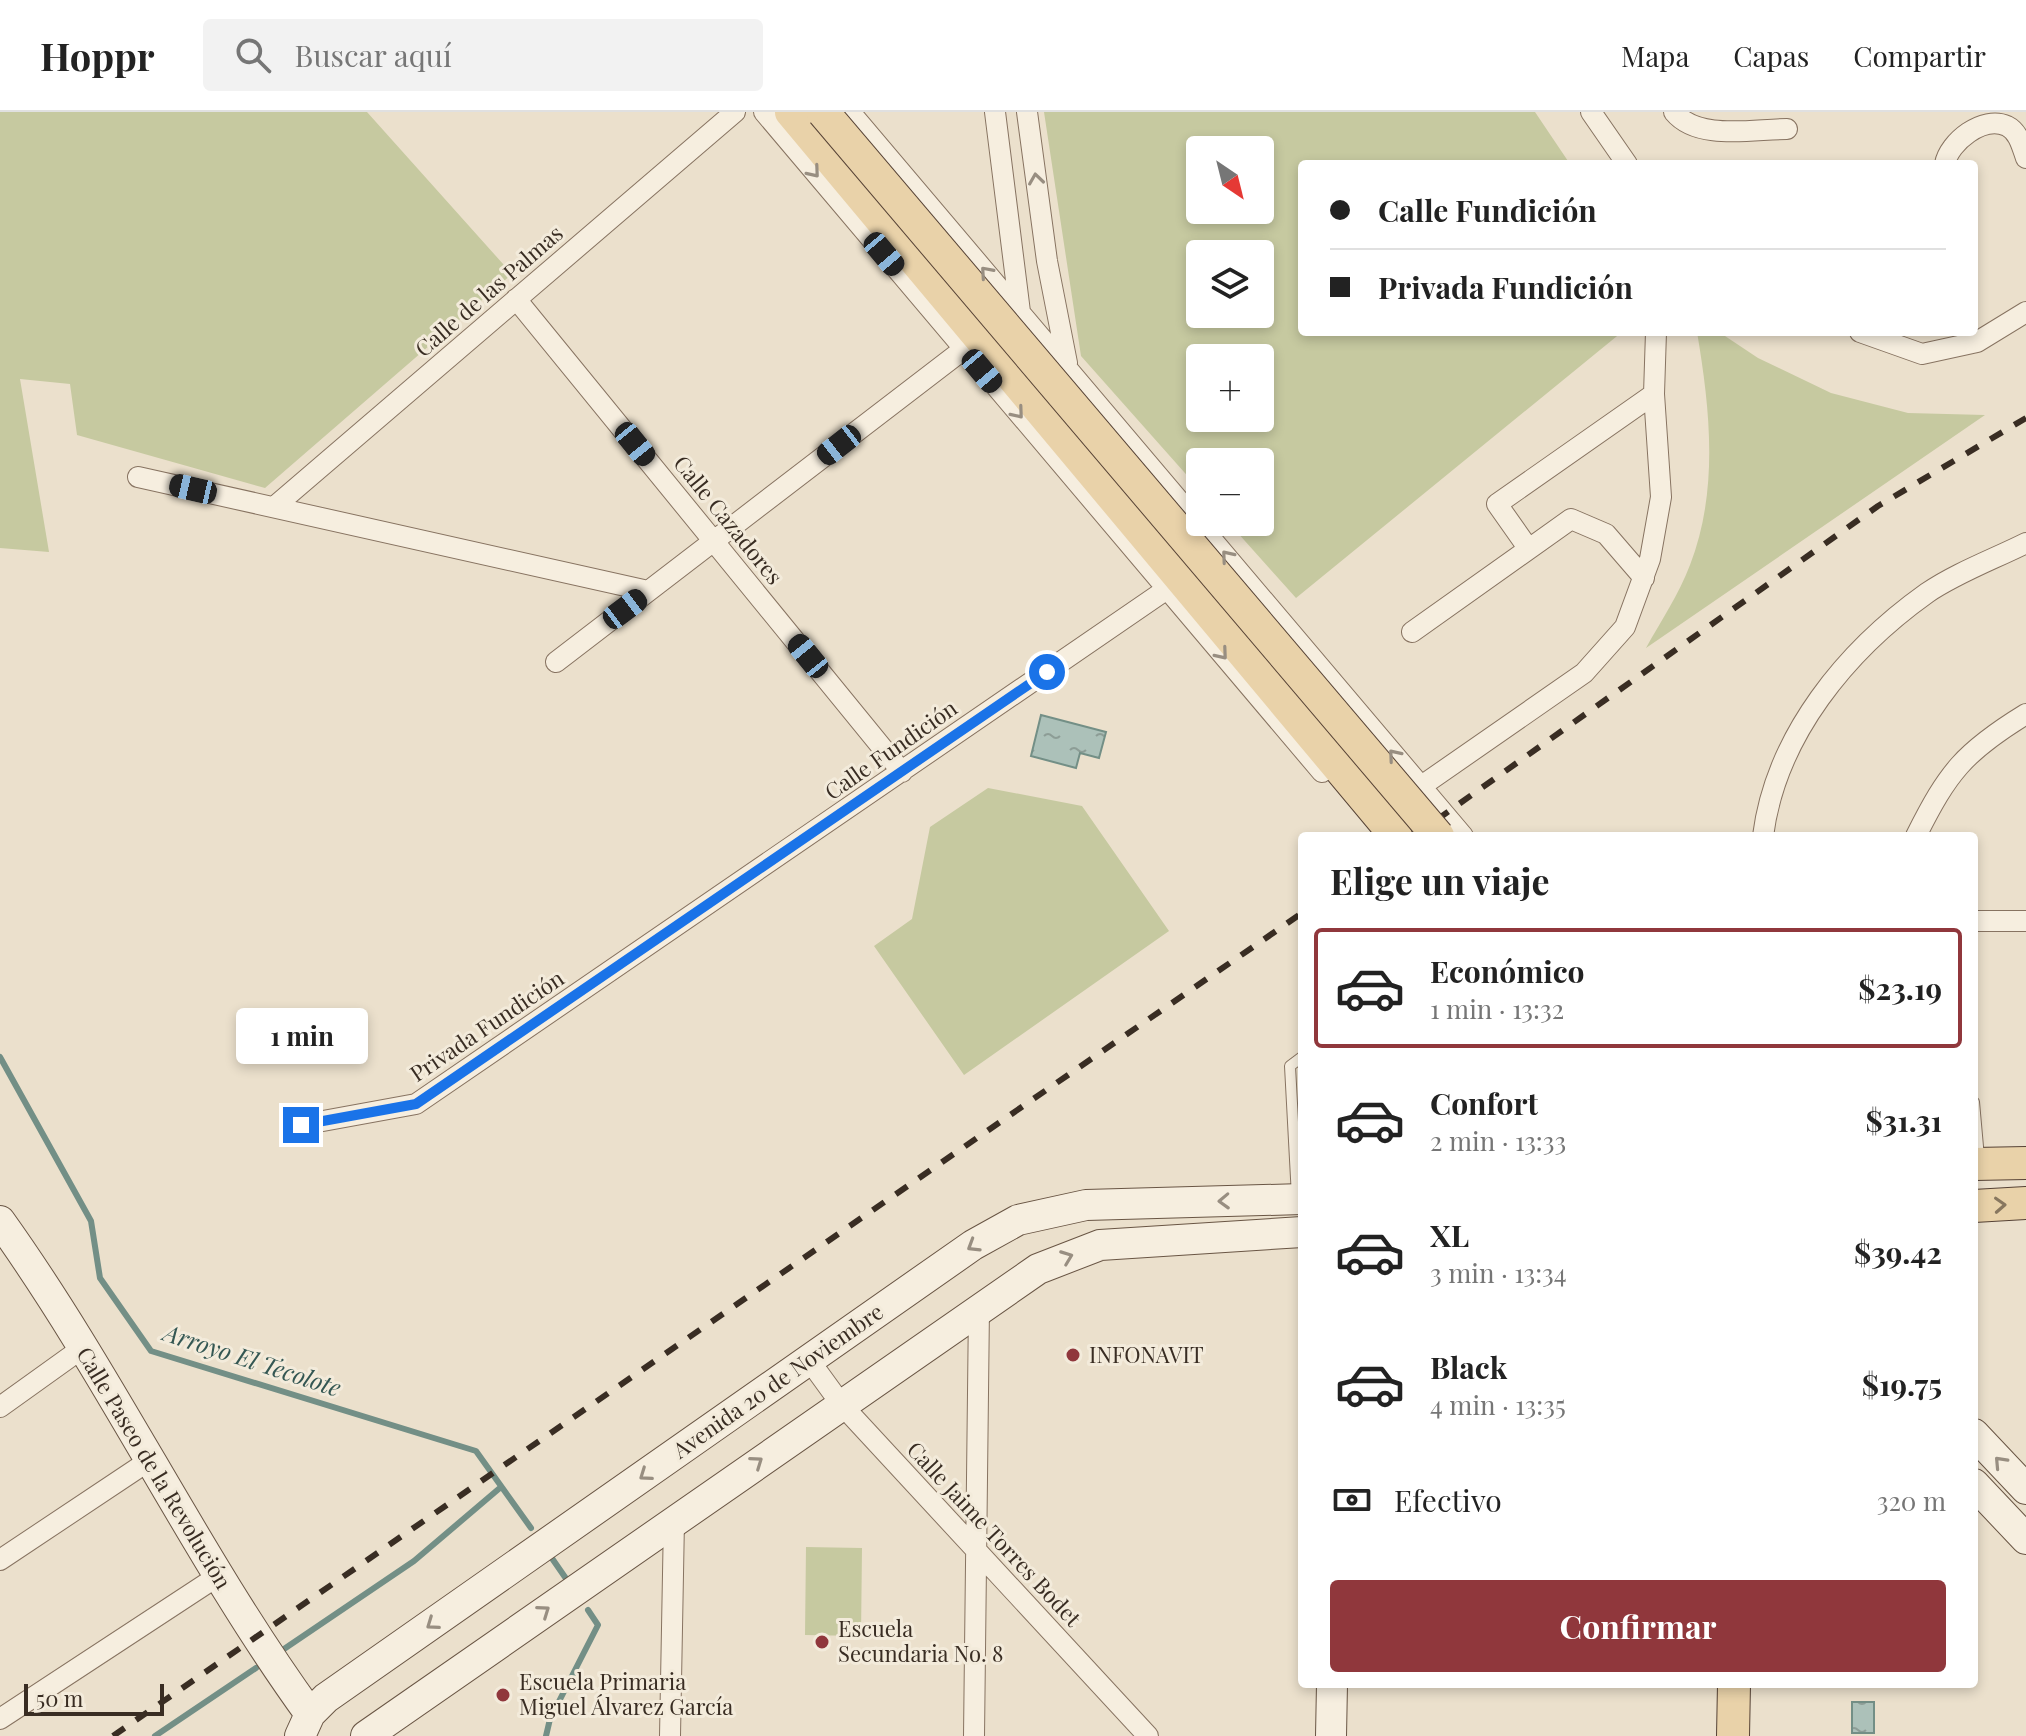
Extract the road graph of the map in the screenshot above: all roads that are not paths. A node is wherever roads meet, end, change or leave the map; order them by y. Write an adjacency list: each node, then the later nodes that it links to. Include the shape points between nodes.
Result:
1 (735, 112): 14 (street, Calle de las Palmas)
2 (764, 112): 19 (street, one-way to 19)
3 (791, 112): 36 (main road)
4 (823, 112): 38 (main road, bridge)
5 (850, 112): 15 (street, one-way to 5)
6 (995, 112): 15 (street)
7 (1027, 112): 20 (street, one-way to 7)
8 (1591, 112): 12 (street)
9 (1674, 112): 10 (street, via 1681,121 1705,130)
10 (1787, 129)
11 (2026, 158): 13 (street, via 2009,127 1986,126 1958,139)
12 (1624, 160)
13 (1946, 160)
14 (516, 299): 23 (street, Calle de las Palmas); 24 (street, Calle Cazadores)
15 (1020, 312): 20 (street)
16 (2026, 312): 18 (street, via 1977,342 1922,354)
17 (1656, 336): 21 (street)
18 (1871, 336)
19 (964, 349): 24 (street); 28 (street, one-way to 28)
20 (1067, 367): 34 (street, one-way to 20)
21 (1654, 394): 26 (street, via 1497,504); 27 (street, via 1661,497)
22 (138, 477): 23 (street)
23 (274, 507): 29 (street)
24 (714, 541): 29 (street); 33 (street, Calle Cazadores)
25 (2026, 543): 40 (street, via 1928,592 1844,664 1791,743)
26 (1528, 548): 27 (street, via 1571,519 1606,534); 30 (street)
27 (1644, 578): 34 (street, via 1625,627 1584,673)
28 (1167, 589): 33 (street, Calle Fundición); 35 (street, one-way to 35)
29 (648, 591): 31 (street)
30 (1412, 632)
31 (556, 662)
32 (2026, 714): 41 (street, via 1982,741 1942,784)
33 (902, 772): 44 (street, Calle Fundición)
34 (1424, 792): 37 (street, via 1424,813); 39 (street)
35 (1372, 832)
36 (1393, 832)
37 (1402, 832)
38 (1435, 832)
39 (1459, 832)
40 (1764, 832)
41 (1918, 832)
42 (1978, 921): 43 (street)
43 (2026, 921)
44 (642, 950): 46 (street, Privada Fundición, via 416,1104)
45 (1298, 1060): 49 (lane, via 1290,1066)
46 (301, 1125)
47 (2026, 1163): 48 (main road)
48 (1978, 1164)
49 (1298, 1184)
50 (1298, 1199): 57 (main road, Avenida 20 de Noviembre, one-way to 57, via 1086,1205 1018,1220 973,1245)
51 (2026, 1203): 52 (main road, one-way to 51)
52 (1978, 1206)
53 (1298, 1232): 55 (main road, one-way to 53, via 1038,1269 1100,1245)
54 (4, 1237): 56 (main road, Calle Paseo de la Revolución)
55 (979, 1307): 58 (main road); 66 (street)
56 (81, 1349): 59 (street); 61 (main road, Calle Paseo de la Revolución)
57 (809, 1360): 58 (street, Calle Jaime Torres Bodet); 73 (main road, Avenida 20 de Noviembre, one-way to 73, via 326,1698)
58 (841, 1404): 64 (main road, one-way to 58); 66 (street, Calle Jaime Torres Bodet)
59 (0, 1407)
60 (1978, 1438): 63 (main road, one-way to 60)
61 (150, 1460): 67 (street); 68 (main road, Calle Paseo de la Revolución)
62 (1978, 1488): 65 (main road)
63 (2026, 1489)
64 (674, 1520): 74 (main road, one-way to 64); 75 (street)
65 (2026, 1539)
66 (976, 1550): 76 (street); 77 (street, Calle Jaime Torres Bodet)
67 (0, 1560)
68 (221, 1574): 72 (street); 73 (main road, Calle Paseo de la Revolución)
69 (1311, 1688): 78 (main road)
70 (1332, 1688): 79 (main road)
71 (1734, 1688): 80 (main road)
72 (0, 1719)
73 (305, 1725)
74 (366, 1736)
75 (670, 1736)
76 (974, 1736)
77 (1148, 1736)
78 (1310, 1736)
79 (1331, 1736)
80 (1733, 1736)

